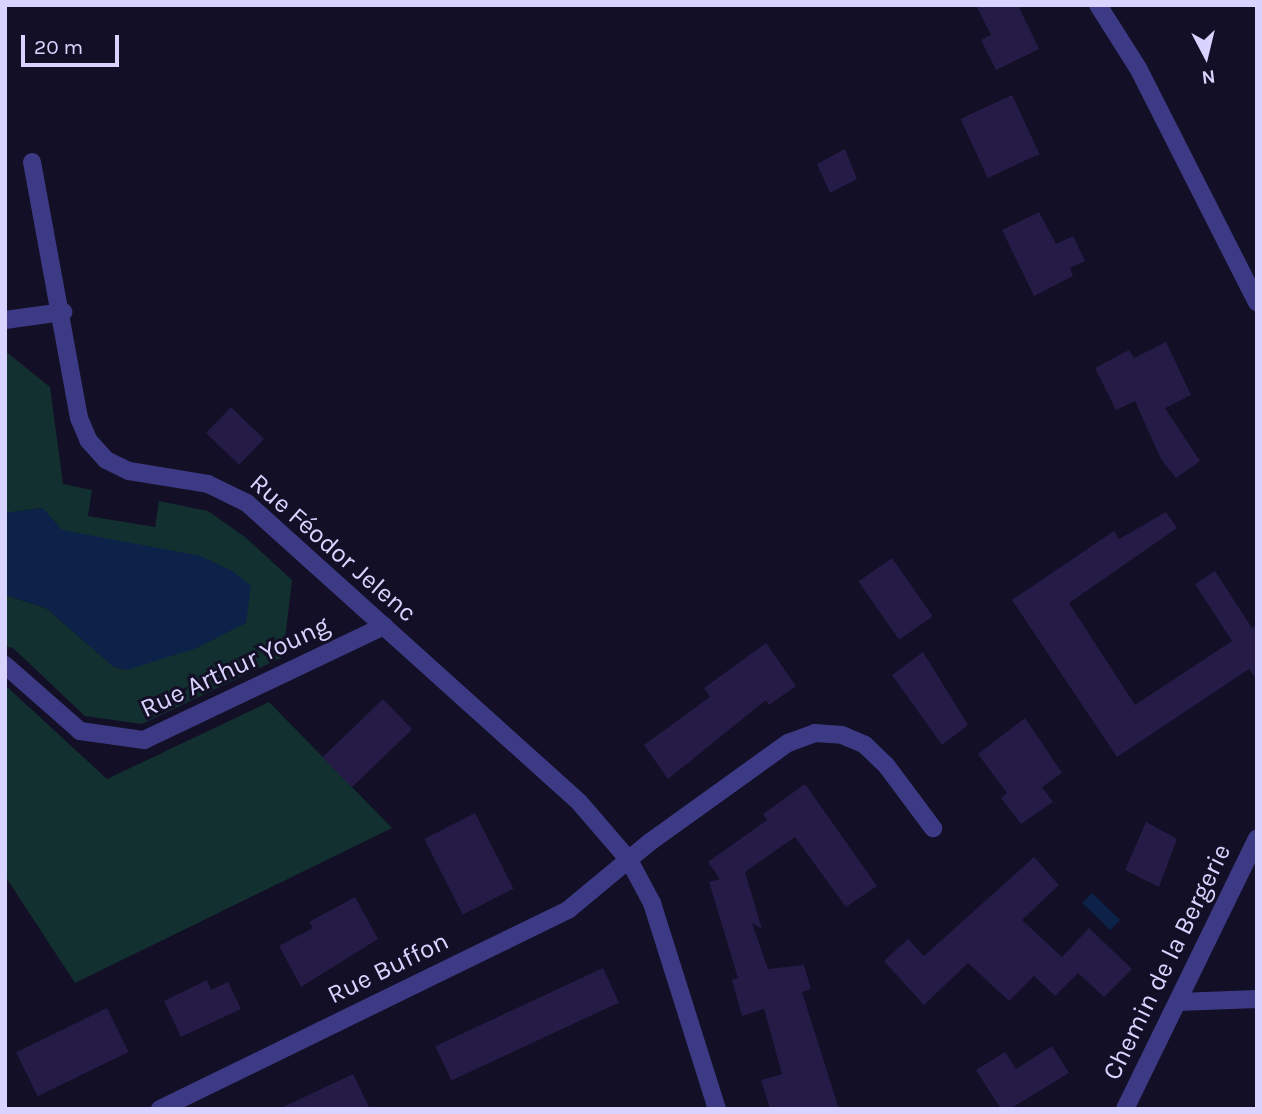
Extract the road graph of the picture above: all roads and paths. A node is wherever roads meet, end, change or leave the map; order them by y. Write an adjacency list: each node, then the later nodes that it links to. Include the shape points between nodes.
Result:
1 (1098, 5): 3 (street, via 1138,68)
2 (32, 162): 4 (street, Rue Féodor Jelenc)
3 (1257, 303)
4 (63, 312): 5 (street); 6 (street, Rue Féodor Jelenc, via 79,418 89,441 106,460 129,471 228,491)
5 (5, 320)
6 (384, 626): 7 (street, Rue Arthur Young, via 144,740 80,731); 10 (street, Rue Féodor Jelenc, via 579,803)
7 (5, 665)
8 (933, 828): 10 (street, via 886,765 865,745 842,735 815,733 788,743)
9 (1257, 838): 12 (street, Chemin de la Bergerie)
10 (629, 860): 13 (street, Rue Buffon, via 568,909); 14 (street, Rue Féodor Jelenc, via 667,942)
11 (1257, 999): 12 (street)
12 (1178, 1002): 15 (street, Chemin de la Bergerie)
13 (160, 1109)
14 (717, 1109)
15 (1125, 1109)

